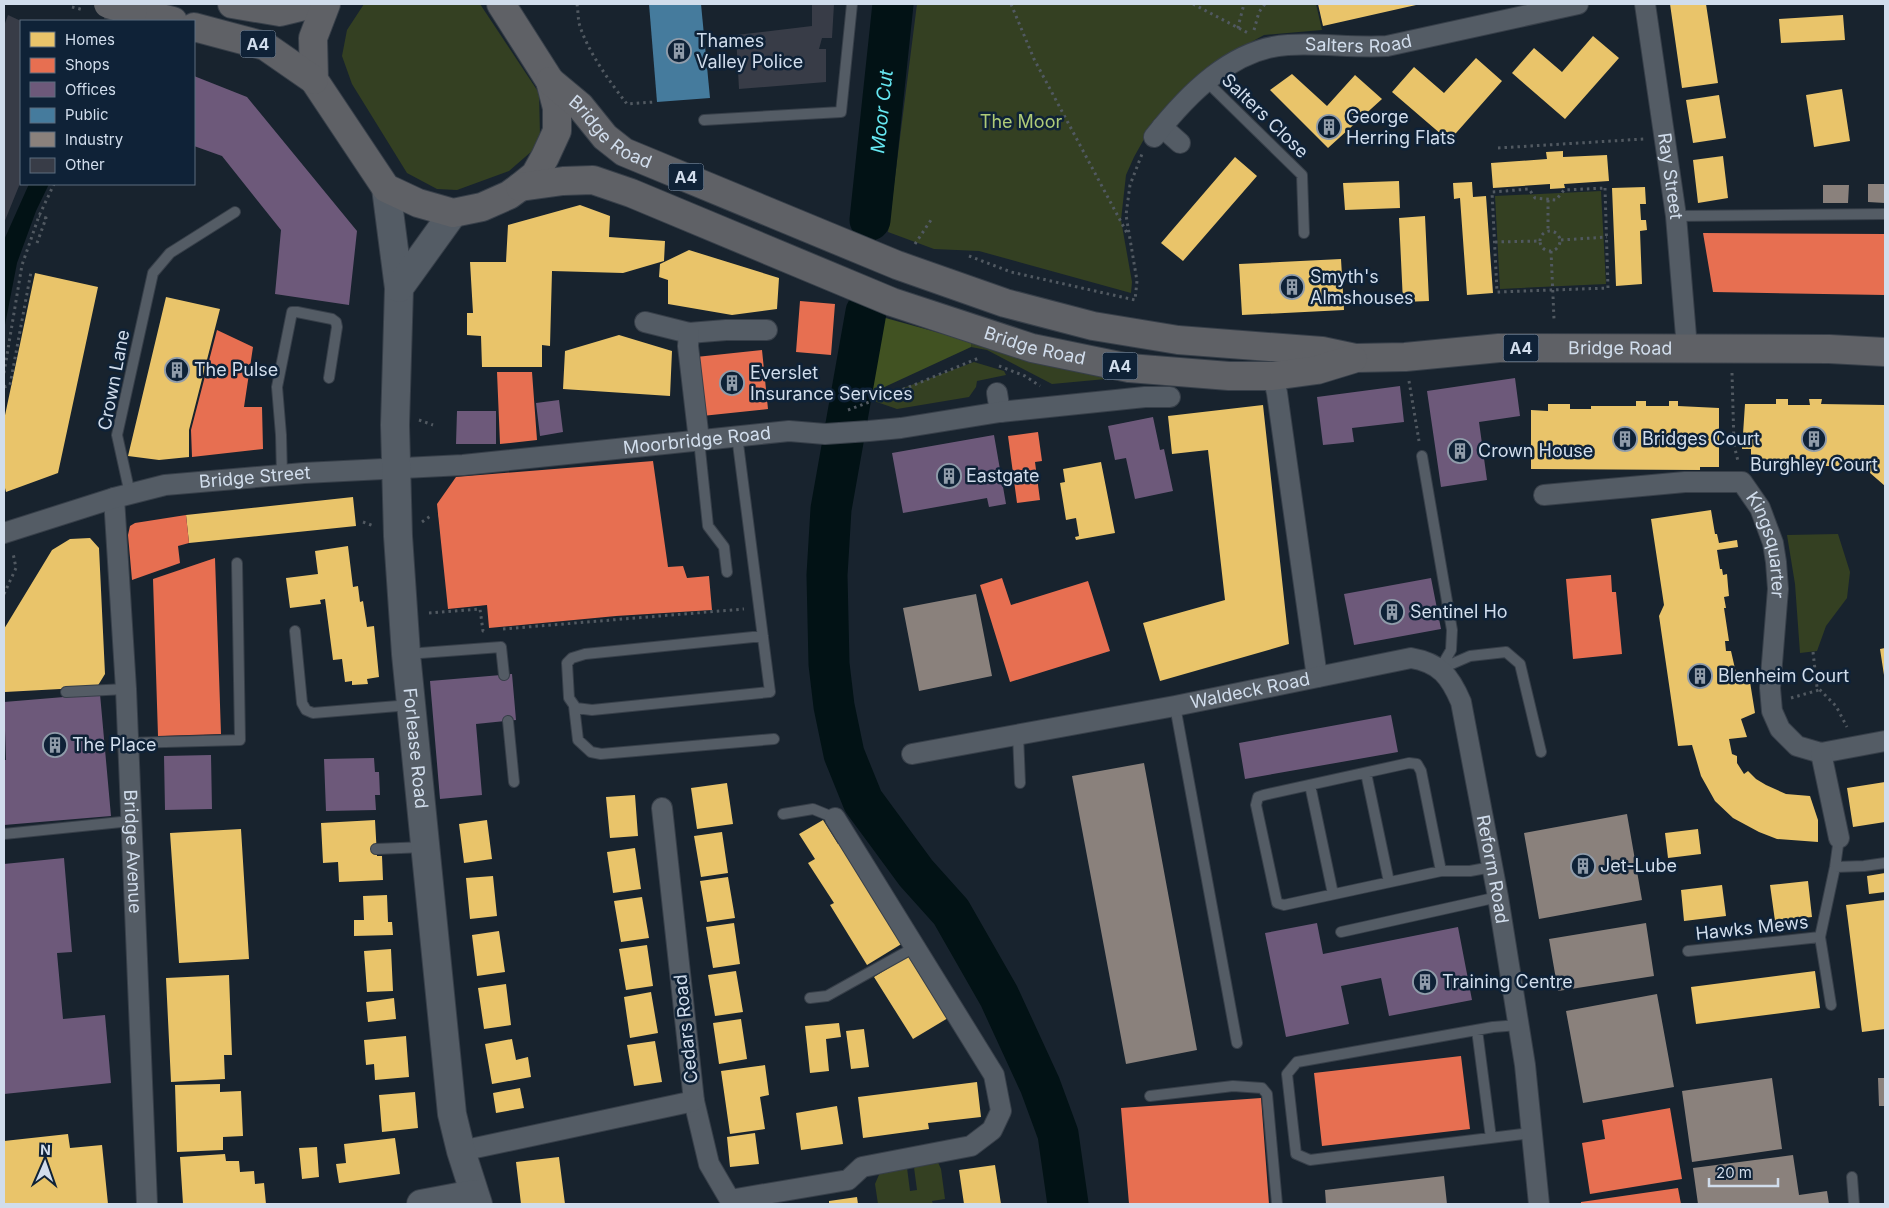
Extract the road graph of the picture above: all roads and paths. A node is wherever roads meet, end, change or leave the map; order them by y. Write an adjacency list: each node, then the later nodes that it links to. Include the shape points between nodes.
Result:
1 (232, 4): 2 (main road, A4, via 280,12)
2 (312, 4)
3 (326, 4): 15 (main road, via 313,38)
4 (501, 4): 16 (main road, A4)
5 (577, 4): 18 (path, via 579,22 589,48 627,104)
6 (852, 4): 19 (lane, via 841,112)
7 (1011, 4): 36 (path, via 1034,59)
8 (1193, 4): 9 (path, via 1253,35 1238,27)
9 (1244, 4)
10 (1578, 4): 17 (street, Salters Road, via 1387,46 1270,47 1248,55)
11 (1645, 4): 21 (street, Ray Street)
12 (116, 6): 13 (main road)
13 (169, 20)
14 (195, 27): 15 (main road, A4, via 265,46)
15 (314, 80): 26 (main road, A4)
16 (550, 81): 25 (main road, A4, via 557,108 557,131 535,175); 44 (main road, Bridge Road / A4, via 580,106 605,137 624,152 842,243)
17 (1206, 81): 20 (street, Salters Road); 35 (lane, Salters Close, via 1302,176)
18 (654, 102)
19 (704, 120)
20 (1158, 132): 22 (street); 36 (path, via 1139,157 1130,185 1126,215)
21 (1665, 137): 23 (path); 32 (street, Ray Street)
22 (1180, 143)
23 (1498, 148)
24 (54, 185): 31 (path)
25 (520, 187): 29 (main road, A4, via 482,207); 63 (main road, Bridge Road / A4, via 593,180 892,302 1032,348 1128,368)
26 (386, 188): 29 (main road, A4, via 418,203); 46 (street, Forlease Road)
27 (1548, 200): 34 (path); 37 (path, via 1556,200 1564,190 1605,188); 40 (path, via 1535,198 1529,189 1492,192)
28 (234, 212): 76 (lane, Crown Lane, via 170,253 153,273 117,435)
29 (453, 212): 46 (street)
30 (1885, 214): 32 (lane)
31 (39, 216): 41 (path, via 46,218); 54 (path, via 22,265)
32 (1676, 216): 53 (street, Ray Street)
33 (931, 220): 44 (path)
34 (1548, 231): 38 (path); 39 (path, via 1558,234)
35 (1304, 234)
36 (1129, 237): 43 (path, via 1137,281 1135,300 1011,272)
37 (1606, 237): 39 (path); 47 (path, via 1608,288)
38 (1540, 240): 40 (path); 42 (path, via 1544,250)
39 (1560, 240): 42 (path, via 1559,246)
40 (1494, 242): 47 (path, via 1497,292)
41 (37, 243)
42 (1551, 251): 47 (path)
43 (970, 256)
44 (904, 257): 51 (main road, Bridge Road / A4, via 1006,303 1093,326)
45 (31, 272): 55 (path)
46 (399, 288): 73 (street, Forlease Road)
47 (1553, 290): 48 (path)
48 (1554, 319)
49 (645, 322): 52 (street)
50 (767, 330): 52 (street)
51 (1121, 330): 57 (main road, Bridge Road / A4, via 1178,340 1322,351); 63 (main road, via 1141,346 1157,352 1257,358 1267,363)
52 (689, 333): 70 (street)
53 (1687, 348): 56 (main road, Bridge Road / A4); 57 (main road, Bridge Road / A4, via 1499,348)
54 (8, 350): 55 (path); 61 (path)
55 (16, 352): 66 (path, via 10,385)
56 (1885, 352)
57 (1355, 358): 63 (main road, Bridge Road / A4, via 1317,370)
58 (986, 361): 68 (path, via 978,358 909,388)
59 (994, 364): 62 (path)
60 (1731, 367): 71 (path)
61 (4, 373)
62 (1025, 376)
63 (1273, 376): 92 (street, Waldeck Road)
64 (1408, 377): 72 (path)
65 (329, 378): 74 (lane, via 336,322 292,312 277,387)
66 (4, 387)
67 (1170, 397): 69 (street, Moorbridge Road, via 998,403 901,428)
68 (844, 411)
69 (737, 436): 70 (street, Moorbridge Road); 82 (lane)
70 (699, 440): 73 (street, Moorbridge Road); 80 (lane, via 708,526 724,547)
71 (1734, 445)
72 (1422, 456): 90 (lane, via 1452,630 1451,650)
73 (395, 469): 74 (street, Bridge Street); 89 (street, Forlease Road)
74 (282, 476): 76 (street, Bridge Street, via 165,485)
75 (1544, 495): 107 (street, Kingsquarter, via 1685,482 1742,482 1760,508 1776,562 1778,589 1770,688 1772,711 1780,729 1797,746)
76 (122, 497): 77 (street, Bridge Street); 93 (street, Bridge Avenue)
77 (4, 534)
78 (15, 562): 81 (path, via 16,568)
79 (237, 563): 104 (lane, via 240,740)
80 (727, 572)
81 (4, 594)
82 (759, 607): 84 (path); 87 (lane)
83 (436, 612): 85 (path, via 480,608 482,631)
84 (502, 629)
85 (492, 630)
86 (295, 631): 97 (lane, via 302,703 306,710 313,713)
87 (763, 636): 98 (lane, via 572,658 567,663 569,698); 98 (lane, via 770,692 592,710)
88 (1812, 652): 94 (path)
89 (406, 654): 91 (lane, via 501,647); 97 (street, Forlease Road)
90 (1440, 669): 92 (street, Reform Road, via 1411,658); 106 (lane, via 1470,656 1506,652 1520,664); 122 (street, Reform Road, via 1452,682 1461,702)
91 (504, 675)
92 (1317, 677): 99 (street, Waldeck Road)
93 (126, 689): 95 (lane); 104 (street, Bridge Avenue)
94 (1819, 690): 96 (path); 105 (path, via 1836,706)
95 (66, 692)
96 (1790, 698)
97 (412, 704): 119 (street, Forlease Road)
98 (574, 706): 102 (lane, via 578,740 591,752 602,754)
99 (1175, 706): 101 (street, Waldeck Road); 136 (lane)
100 (508, 721): 110 (lane)
101 (1018, 734): 108 (street, Waldeck Road); 111 (lane)
102 (774, 738)
103 (1885, 741): 105 (street, Kingsquarter)
104 (128, 743): 116 (street, Bridge Avenue)
105 (1855, 746): 107 (street, Kingsquarter)
106 (1541, 752)
107 (1821, 753): 118 (street)
108 (912, 754)
109 (1366, 772): 112 (lane); 124 (lane, via 1417,764); 125 (lane)
110 (514, 782)
111 (1020, 783)
112 (1310, 785): 126 (lane); 126 (lane, via 1258,797 1258,814 1277,902 1284,905)
113 (662, 808): 138 (street, Cedars Road)
114 (783, 814): 115 (lane, via 813,808)
115 (835, 818): 130 (street)
116 (131, 821): 117 (lane); 144 (street, Bridge Avenue)
117 (4, 834)
118 (1839, 838): 123 (lane)
119 (426, 847): 120 (lane); 141 (street, Forlease Road, via 452,1114)
120 (376, 849)
121 (1885, 863): 123 (lane)
122 (1492, 867): 124 (lane); 127 (street, Reform Road)
123 (1836, 867): 129 (lane)
124 (1441, 871): 125 (lane)
125 (1389, 882): 126 (lane)
126 (1333, 894)
127 (1498, 897): 128 (lane); 134 (street, Reform Road)
128 (1341, 932)
129 (1820, 937): 131 (lane, Hawks Mews); 133 (lane)
130 (915, 947): 132 (lane, via 827,996); 138 (street, via 994,1075 1000,1111 992,1130 971,1146 862,1167 848,1180 730,1200 709,1164)
131 (1688, 951)
132 (810, 998)
133 (1831, 1005)
134 (1519, 1025): 135 (lane); 139 (street, Reform Road)
135 (1476, 1030): 140 (lane); 140 (lane, via 1297,1062 1287,1074 1296,1154 1310,1160)
136 (1238, 1043)
137 (1150, 1096): 146 (lane, via 1233,1086 1262,1088 1267,1094)
138 (694, 1102): 141 (street, Cedars Road)
139 (1532, 1133): 140 (lane); 147 (street, Reform Road)
140 (1491, 1138)
141 (461, 1151): 143 (street, Forlease Road)
142 (1852, 1177): 148 (lane)
143 (476, 1199): 145 (street)
144 (147, 1204)
145 (421, 1204)
146 (1277, 1204)
147 (1539, 1204)
148 (1854, 1204)

